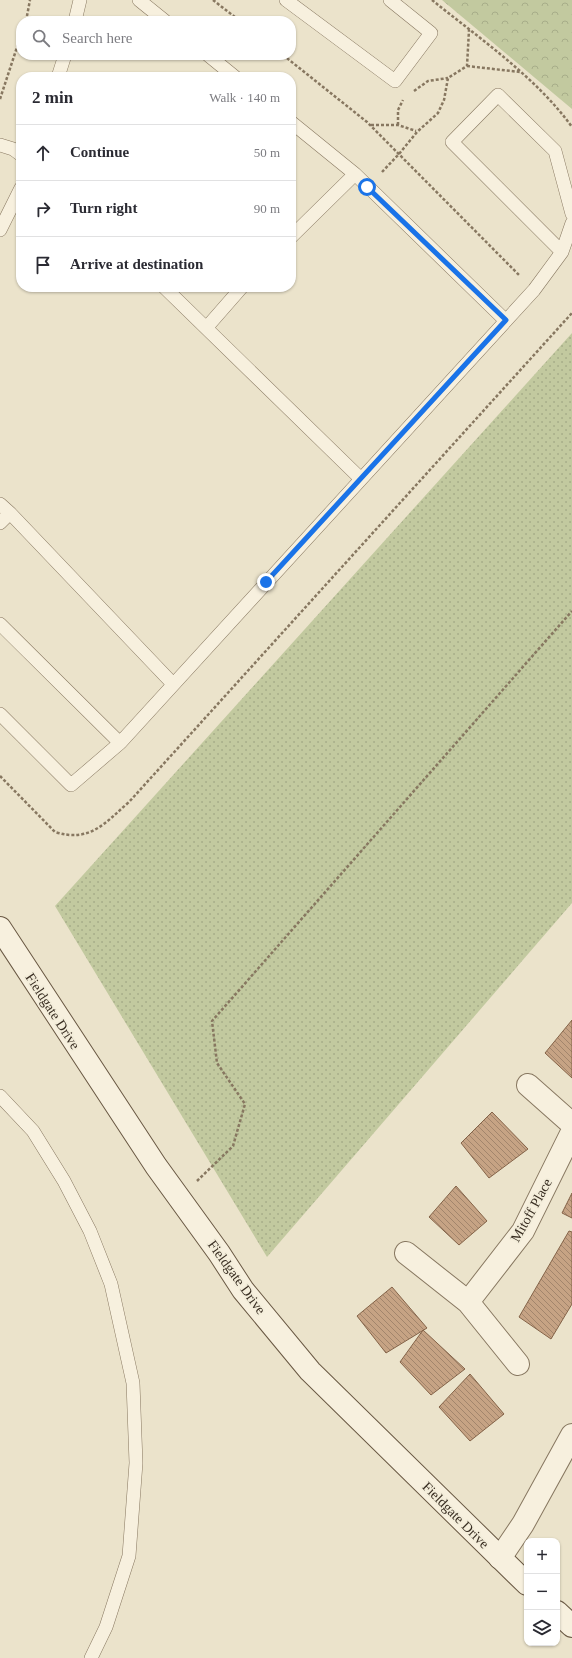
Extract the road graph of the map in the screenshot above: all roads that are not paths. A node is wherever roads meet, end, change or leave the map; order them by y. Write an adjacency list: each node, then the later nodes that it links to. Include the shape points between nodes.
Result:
1 (80, 0): 5 (lane)
2 (140, 0): 6 (lane)
3 (286, 0): 4 (lane, via 395,81 431,33)
4 (390, 0)
5 (75, 16)
6 (160, 16)
7 (63, 60): 9 (lane)
8 (214, 60): 10 (lane)
9 (60, 72)
10 (229, 72)
11 (296, 126): 14 (lane)
12 (0, 145): 13 (lane)
13 (16, 152)
14 (355, 174): 19 (lane); 23 (lane)
15 (16, 198): 18 (lane)
16 (572, 214): 20 (lane, via 555,150 498,95 452,142)
17 (572, 223): 20 (lane)
18 (0, 230)
19 (296, 232)
20 (562, 252): 23 (lane, via 534,290)
21 (169, 292): 24 (lane)
22 (238, 292): 24 (lane)
23 (506, 320): 25 (lane)
24 (207, 328): 25 (lane)
25 (361, 479): 30 (lane)
26 (0, 504): 27 (lane)
27 (10, 513): 28 (lane); 30 (lane)
28 (0, 523)
29 (0, 624): 32 (lane)
30 (173, 684): 32 (lane)
31 (0, 714): 32 (lane, via 71,785)
32 (120, 743)
33 (0, 928): 42 (street, Fieldgate Drive, via 139,1140 243,1290 310,1371)
34 (528, 1085): 36 (street)
35 (0, 1096): 46 (lane, via 33,1131 64,1181 90,1231 111,1284 133,1383 136,1463 129,1556 106,1627)
36 (572, 1124)
37 (572, 1132): 39 (street, Mitoff Place, via 523,1231)
38 (406, 1253): 39 (street)
39 (468, 1302): 40 (street)
40 (518, 1364)
41 (572, 1435): 42 (street, via 523,1524)
42 (500, 1558): 43 (street, Fieldgate Drive)
43 (524, 1581)
44 (560, 1615): 45 (street)
45 (572, 1626)
46 (91, 1658)

